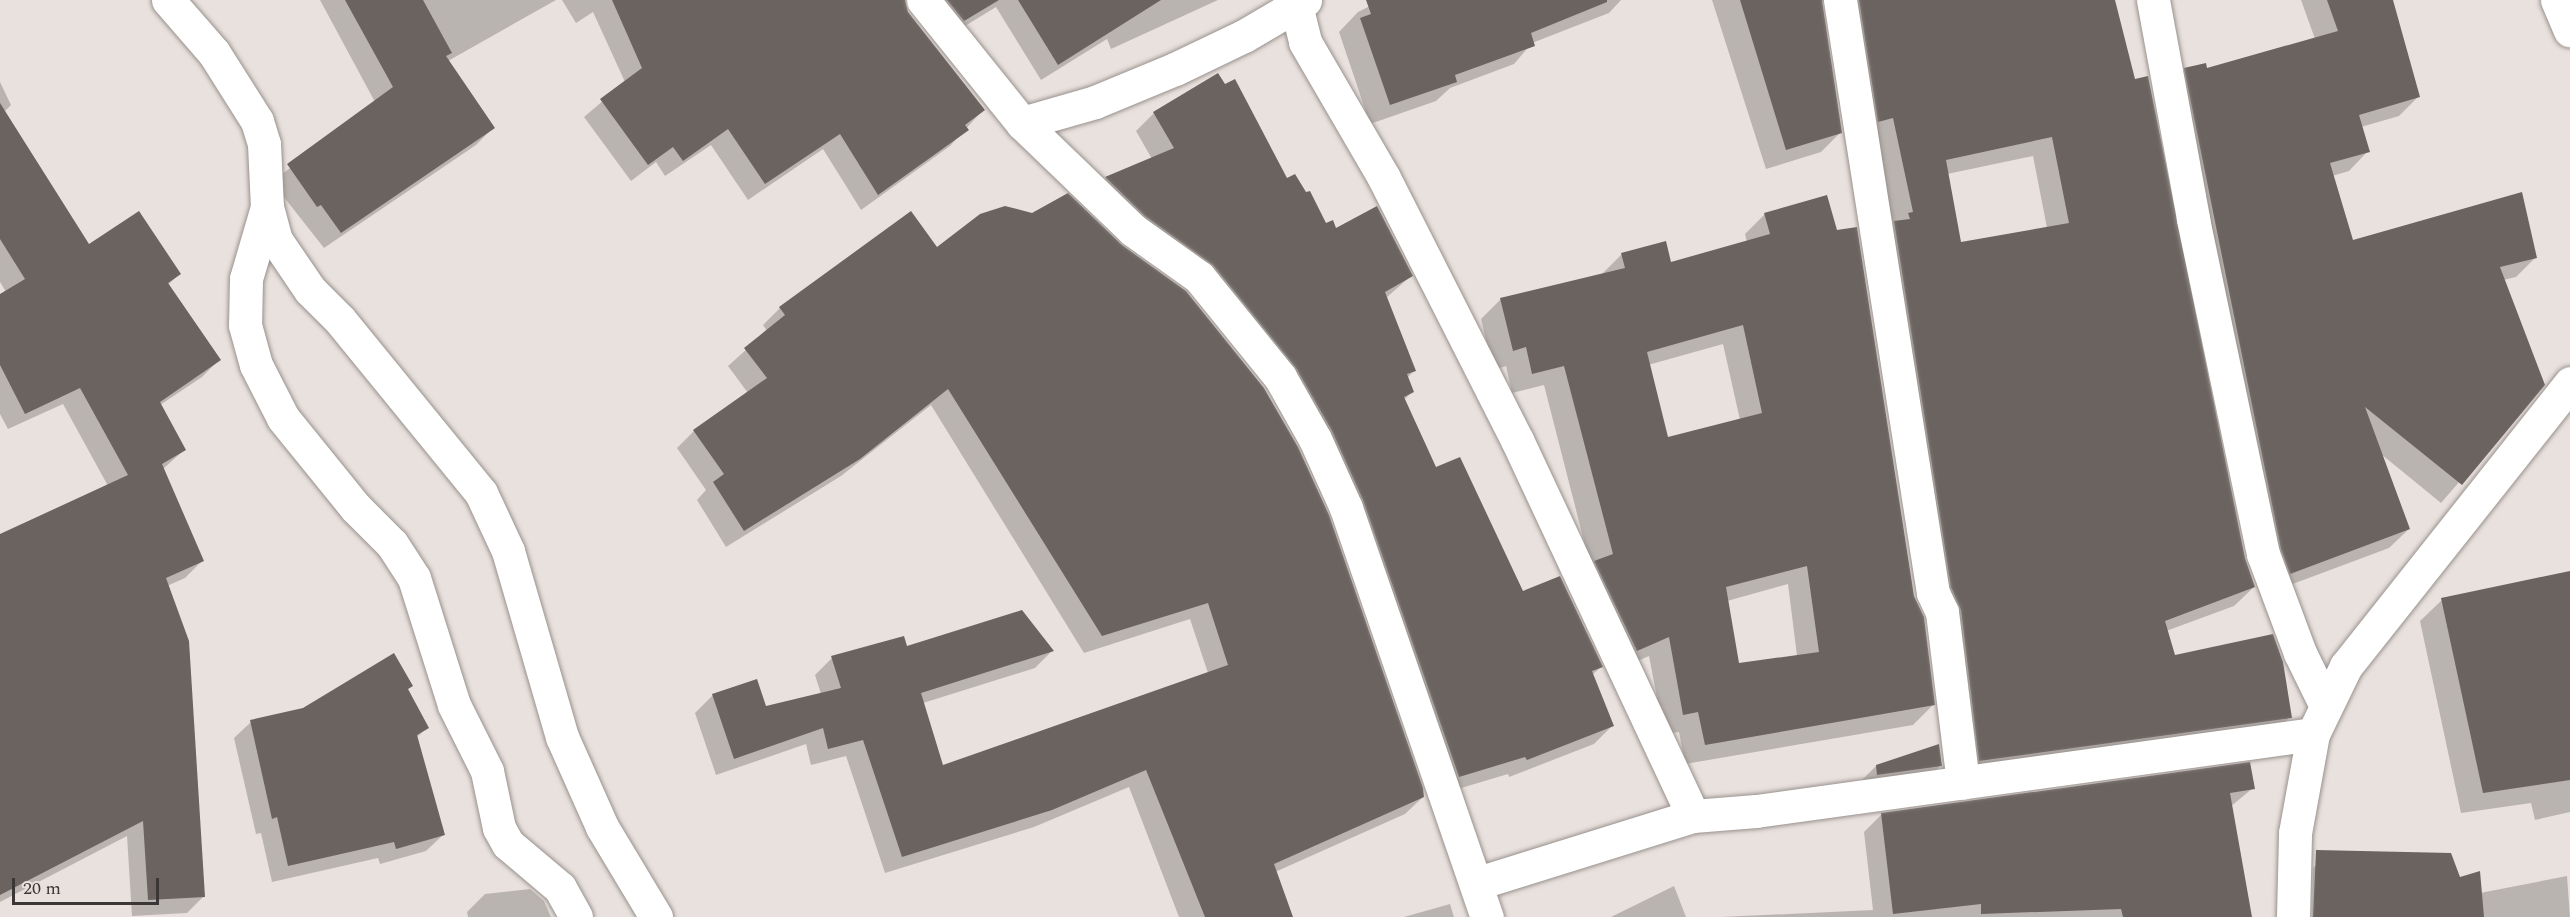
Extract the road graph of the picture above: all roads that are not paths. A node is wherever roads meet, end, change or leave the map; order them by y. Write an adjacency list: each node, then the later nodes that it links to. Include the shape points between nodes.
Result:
1 (168, 0): 9 (street, via 214,53 257,121 268,167)
2 (923, 0): 8 (street)
3 (1840, 0): 12 (street, via 1933,593 1942,612)
4 (2153, 0): 11 (street, via 2193,219 2263,554 2300,652)
5 (2557, 0): 7 (street)
6 (1300, 2): 8 (street, via 1175,69 1095,102); 13 (street, via 1305,42 1384,178 1517,440)
7 (2570, 30)
8 (1022, 123): 14 (street, via 1133,230 1199,277 1280,377 1315,439 1346,508)
9 (267, 207): 15 (street, via 246,279 246,326 256,365 283,418 356,507 392,544 414,578 454,705 487,771 499,828 508,844 560,888); 16 (street, via 276,240 310,290 340,320 481,493 508,551 562,737 602,826)
10 (2570, 383): 11 (street, via 2346,666)
11 (2319, 720): 12 (street); 18 (street, via 2295,833)
12 (1963, 783): 13 (street)
13 (1693, 816): 14 (street)
14 (1478, 883): 17 (street)
15 (576, 917)
16 (656, 917)
17 (1487, 917)
18 (2293, 917)

